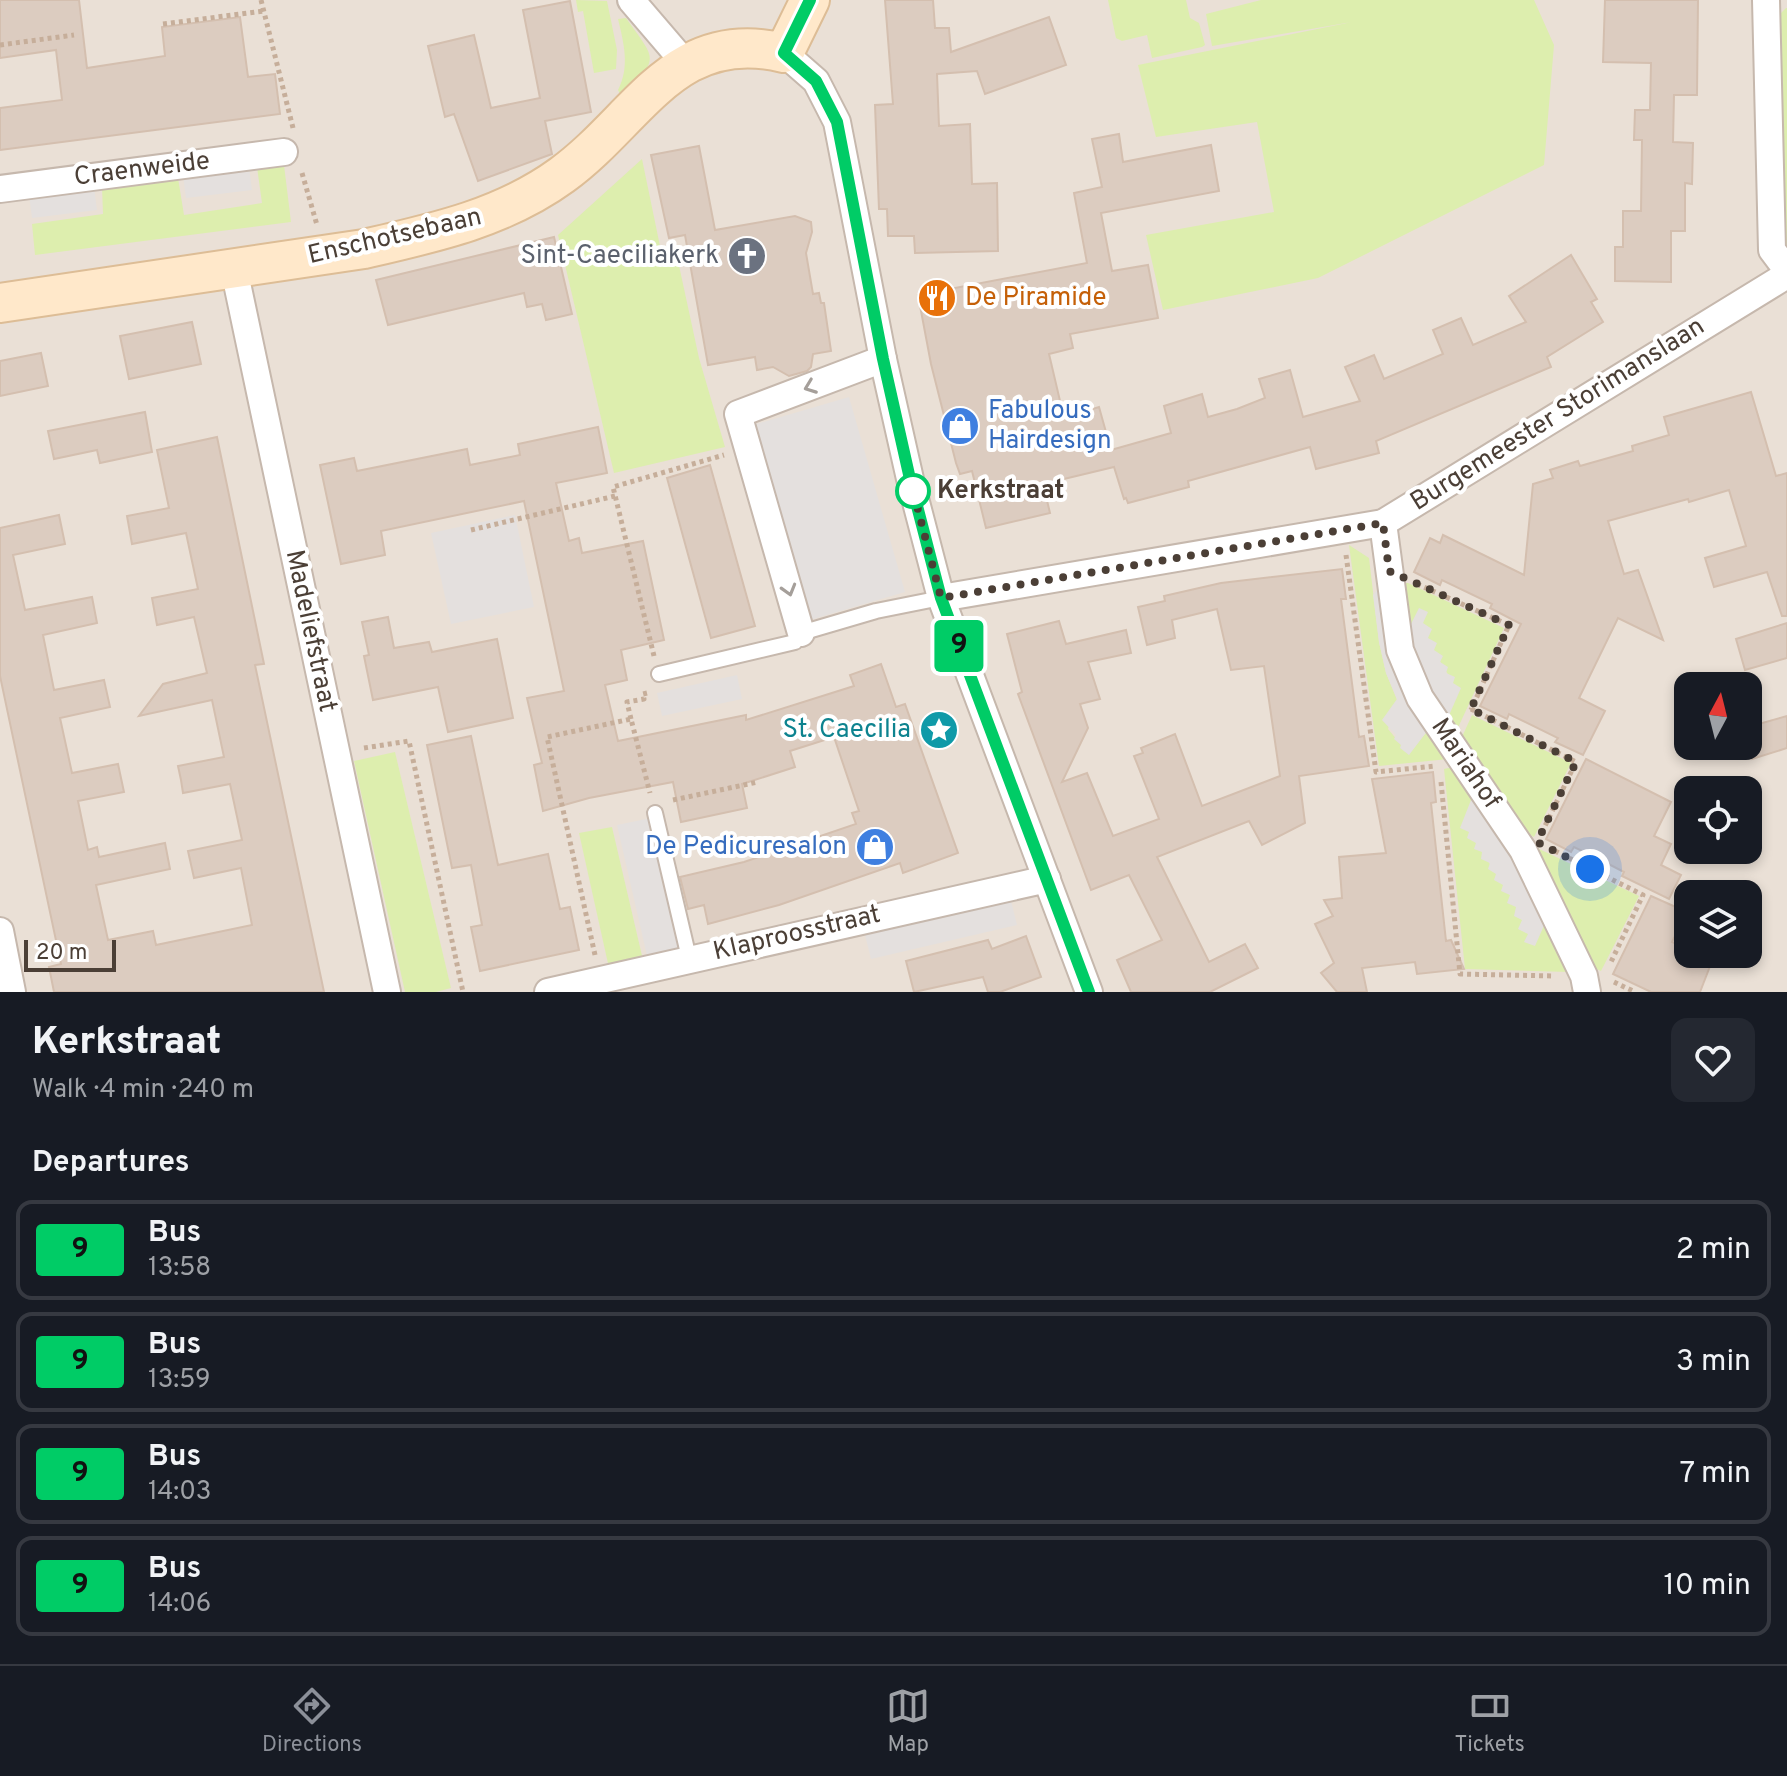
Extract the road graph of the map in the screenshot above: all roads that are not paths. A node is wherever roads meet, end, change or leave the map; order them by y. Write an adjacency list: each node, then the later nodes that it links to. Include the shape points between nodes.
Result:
1 (631, 0): 5 (street)
2 (810, 0): 4 (street)
3 (1766, 0): 9 (street, via 1772,250)
4 (784, 53): 5 (street, Enschotsebaan, via 761,47 725,48); 11 (street, via 816,81 837,122)
5 (685, 63): 8 (street, Enschotsebaan, via 562,175 500,211 379,246)
6 (293, 149): 7 (street, Craenweide)
7 (0, 189)
8 (234, 269): 10 (street, Enschotsebaan); 22 (street, Madeliefstraat)
9 (1787, 272): 12 (street, Burgemeester Storimanslaan)
10 (0, 303)
11 (883, 359): 13 (street); 14 (street, one-way to 14, via 738,414)
12 (1383, 523): 13 (street, Burgemeester Storimanslaan); 20 (street, Mariahof, via 1400,650 1420,698 1452,758 1523,850)
13 (941, 598): 14 (lane); 17 (street)
14 (801, 633): 15 (lane, via 795,642)
15 (659, 674)
16 (654, 809): 19 (lane)
17 (1047, 879): 19 (street, Klaproosstraat); 24 (street)
18 (0, 931): 21 (street)
19 (689, 958): 23 (street, Klaproosstraat)
20 (1586, 984)
21 (12, 992)
22 (387, 992)
23 (548, 992)
24 (1089, 992)

